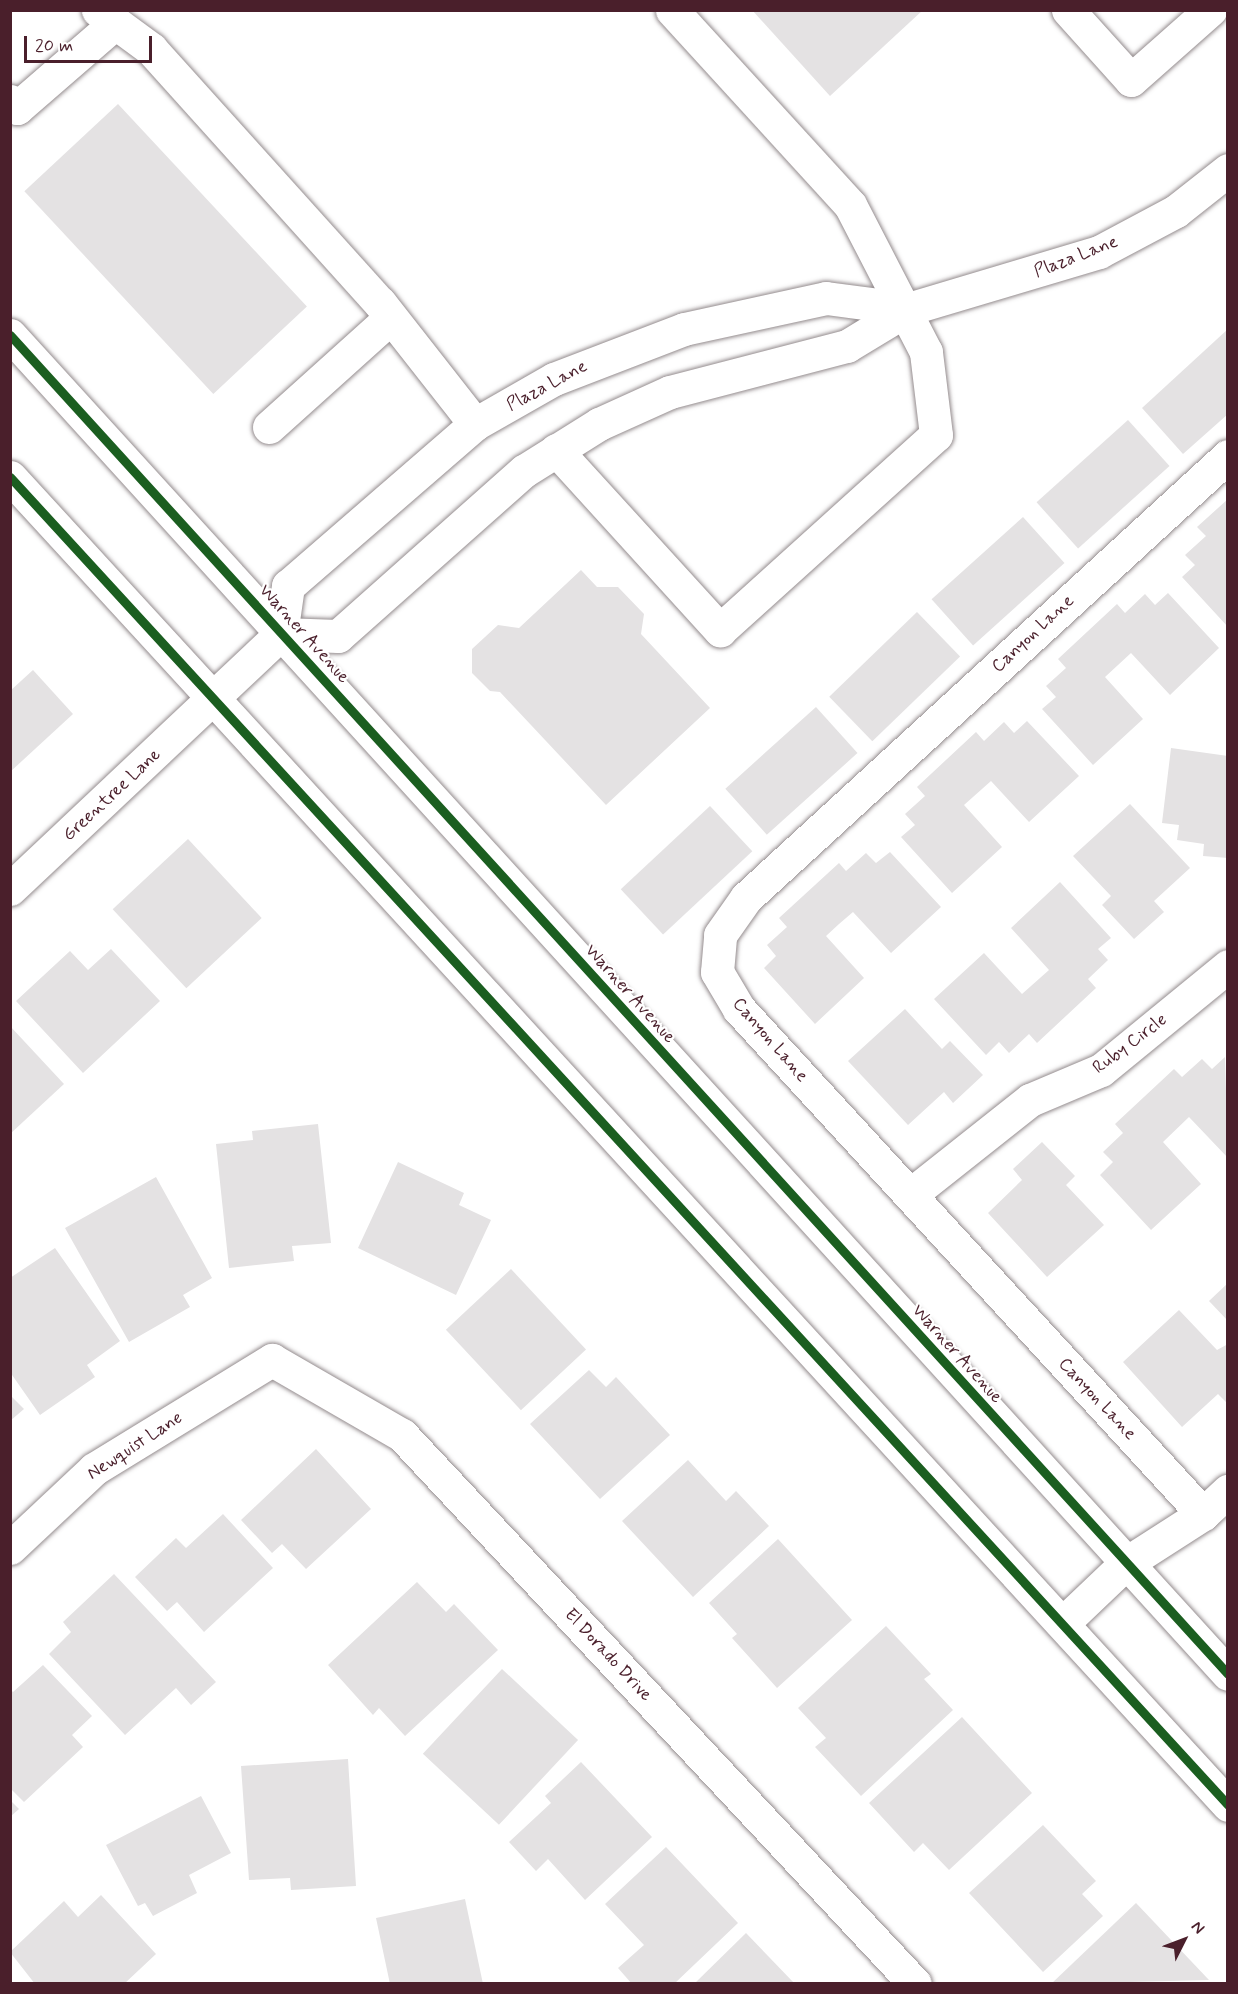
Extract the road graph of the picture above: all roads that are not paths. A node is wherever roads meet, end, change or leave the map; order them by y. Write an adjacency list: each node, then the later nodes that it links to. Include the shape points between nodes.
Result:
1 (672, 10): 7 (street, via 850,205)
2 (1068, 10): 3 (street, via 1131,81)
3 (1210, 10)
4 (106, 17): 5 (street, via 17,108); 8 (street, via 151,49 380,303)
5 (10, 101)
6 (1227, 170): 7 (street, Plaza Lane, via 1176,211 1099,252)
7 (908, 309): 10 (street, Plaza Lane, via 826,298 684,329 564,374); 12 (street, Plaza Lane, via 847,346 670,392); 12 (street, via 926,352 936,435 720,630)
8 (388, 320): 10 (street); 11 (street)
9 (10, 335): 15 (street, Warner Avenue)
10 (475, 424): 15 (street, Plaza Lane, via 288,586)
11 (269, 427)
12 (556, 450): 15 (street, Plaza Lane, via 524,471 338,636)
13 (1227, 456): 19 (street, Canyon Lane, via 746,898 720,935 717,972 739,1008)
14 (10, 477): 16 (street)
15 (281, 634): 16 (street); 24 (street, Warner Avenue)
16 (214, 701): 17 (street, Greentree Lane); 25 (street)
17 (10, 889)
18 (1227, 966): 19 (street, Ruby Circle, via 1101,1070 1030,1100)
19 (910, 1195): 22 (street, Canyon Lane)
20 (272, 1360): 23 (street, Newquist Lane, via 94,1469); 28 (street, El Dorado Drive, via 402,1435)
21 (1227, 1491): 22 (street)
22 (1203, 1514): 24 (street)
23 (10, 1548)
24 (1125, 1564): 25 (street); 26 (street, Warner Avenue)
25 (1063, 1623): 27 (street)
26 (1227, 1674)
27 (1227, 1806)
28 (915, 1983)

